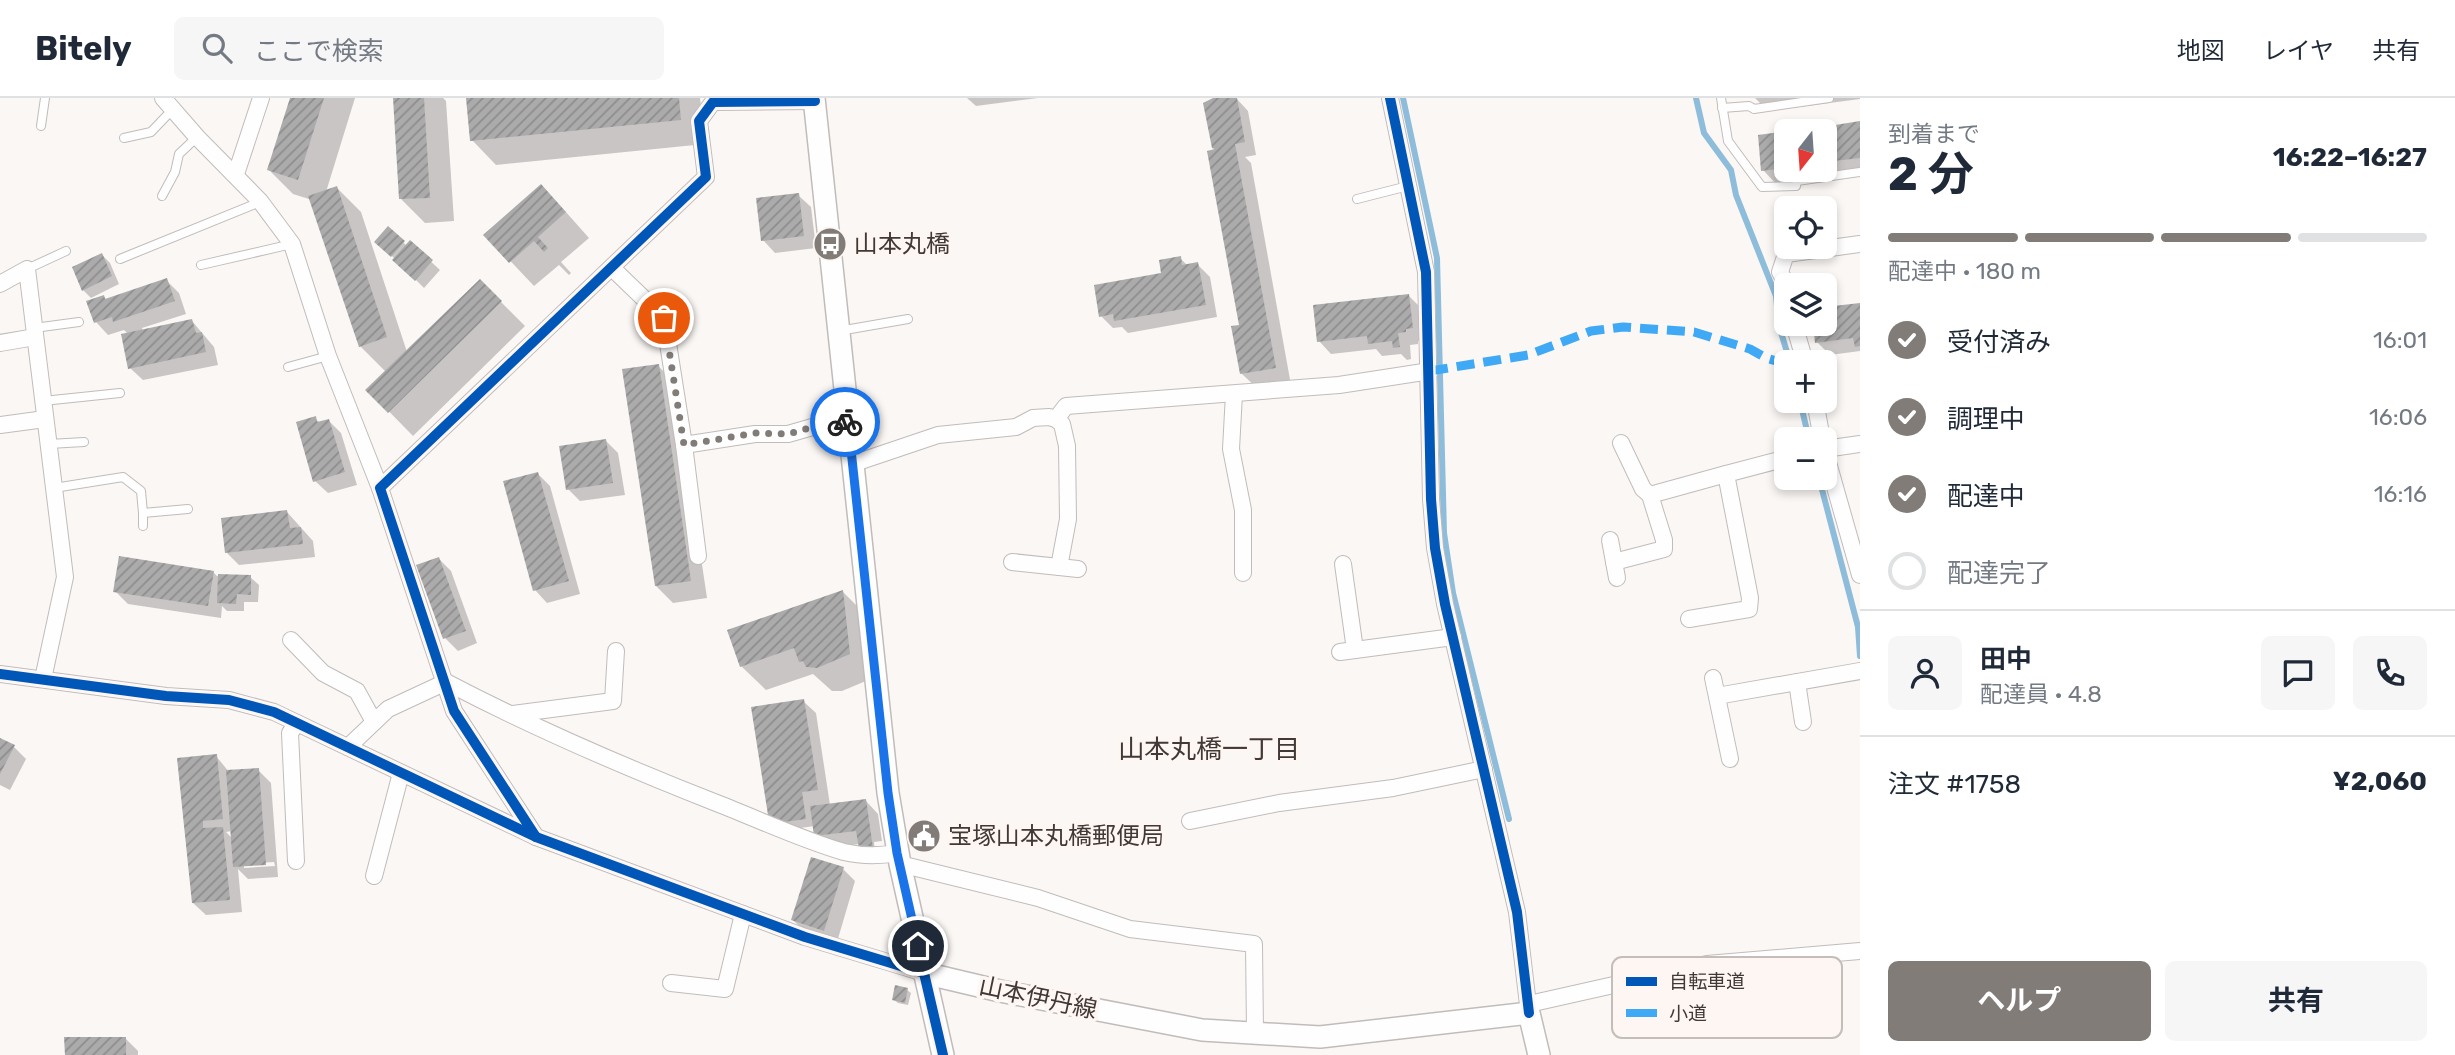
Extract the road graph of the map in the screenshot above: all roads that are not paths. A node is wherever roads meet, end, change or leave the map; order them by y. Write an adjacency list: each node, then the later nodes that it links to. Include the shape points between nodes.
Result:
1 (45, 98): 9 (lane)
2 (261, 98): 13 (street)
3 (1390, 98): 14 (street)
4 (1721, 98): 8 (lane)
5 (1829, 98): 8 (lane, via 1754,109)
6 (814, 99): 23 (street, via 713,102 699,121 706,177); 29 (main road)
7 (168, 104): 10 (street); 11 (lane, via 151,132)
8 (1722, 108): 12 (lane, via 1728,141 1762,187 1796,186 1797,181)
9 (41, 126)
10 (197, 137): 13 (street); 15 (lane, via 179,154)
11 (124, 138)
12 (1860, 172)
13 (236, 174): 17 (street)
14 (1409, 186): 16 (lane); 34 (street, via 1426,272)
15 (162, 195)
16 (1357, 199)
17 (260, 201): 18 (street); 21 (lane)
18 (292, 244): 22 (lane); 32 (street)
19 (1860, 244): 25 (street, via 1786,254)
20 (66, 251): 24 (lane)
21 (120, 260)
22 (201, 265)
23 (612, 268): 46 (street, via 664,318); 52 (street)
24 (27, 269): 26 (street); 30 (street)
25 (1781, 273)
26 (0, 284)
27 (908, 319): 29 (lane)
28 (79, 322): 30 (lane)
29 (839, 331): 40 (main road)
30 (34, 333): 31 (street); 37 (street)
31 (0, 343)
32 (328, 356): 33 (lane); 52 (street)
33 (288, 367)
34 (1430, 371): 36 (street); 71 (street, via 1433,523)
35 (120, 393): 37 (lane)
36 (1234, 394): 39 (street, via 1066,406); 65 (street, via 1231,449 1243,510)
37 (43, 401): 38 (street)
38 (45, 419): 41 (street); 44 (street)
39 (1056, 419): 49 (street, via 1033,418 1016,427 938,435); 62 (street, via 1062,424 1067,446 1068,519)
40 (848, 422): 46 (street, via 788,434 755,433); 49 (main road)
41 (0, 425)
42 (84, 442): 44 (lane)
43 (1621, 443): 54 (street)
44 (48, 444): 51 (street)
45 (1860, 444): 47 (street)
46 (684, 445): 59 (street)
47 (1837, 449)
48 (1774, 461): 50 (street)
49 (852, 464): 91 (main road)
50 (1726, 474): 54 (street); 68 (street)
51 (54, 488): 56 (lane, via 123,477 141,492); 77 (street, via 65,577)
52 (380, 488): 78 (street)
53 (1836, 490): 66 (street)
54 (1650, 495): 61 (street, via 1664,549)
55 (188, 509): 56 (lane)
56 (143, 513): 57 (lane)
57 (143, 526)
58 (1610, 540): 61 (street)
59 (698, 556)
60 (1012, 562): 62 (street)
61 (1614, 562): 67 (street)
62 (1059, 567): 63 (street)
63 (1078, 569)
64 (1349, 572): 71 (street, via 1347,651)
65 (1243, 573)
66 (1860, 575)
67 (1618, 578)
68 (1749, 609): 69 (street); 70 (street)
69 (1689, 619)
70 (1753, 626)
71 (1453, 637): 87 (street)
72 (291, 640): 82 (street, via 323,673 357,691)
73 (616, 651): 81 (street, via 613,701)
74 (1860, 671): 79 (street)
75 (0, 674): 77 (street)
76 (1713, 678): 80 (street)
77 (43, 679): 84 (street, via 229,700)
78 (446, 682): 81 (street); 82 (street, via 388,709); 90 (street, via 454,711)
79 (1797, 682): 80 (street); 83 (street)
80 (1717, 696): 86 (street)
81 (511, 715): 91 (street, via 655,779 810,840 847,853)
82 (374, 722): 85 (street)
83 (1803, 722)
84 (297, 723): 85 (street); 92 (street, via 290,733)
85 (348, 747): 88 (street)
86 (1730, 760)
87 (1485, 769): 89 (street); 100 (street, via 1517,912)
88 (401, 773): 90 (street); 93 (street)
89 (1190, 821)
90 (536, 837): 94 (street)
91 (899, 858): 97 (main road); 101 (street, via 1130,929 1254,944)
92 (296, 861)
93 (373, 876)
94 (743, 914): 97 (street); 98 (street, via 725,989)
95 (1860, 951): 96 (street)
96 (1789, 957)
97 (924, 973): 101 (main road, 山本伊丹線, via 1177,1026); 102 (main road)
98 (671, 983)
99 (1612, 988): 100 (street)
100 (1529, 1009): 101 (main road, 山本伊丹線, via 1320,1037); 103 (main road)
101 (1255, 1033)
102 (943, 1055)
103 (1539, 1055)

